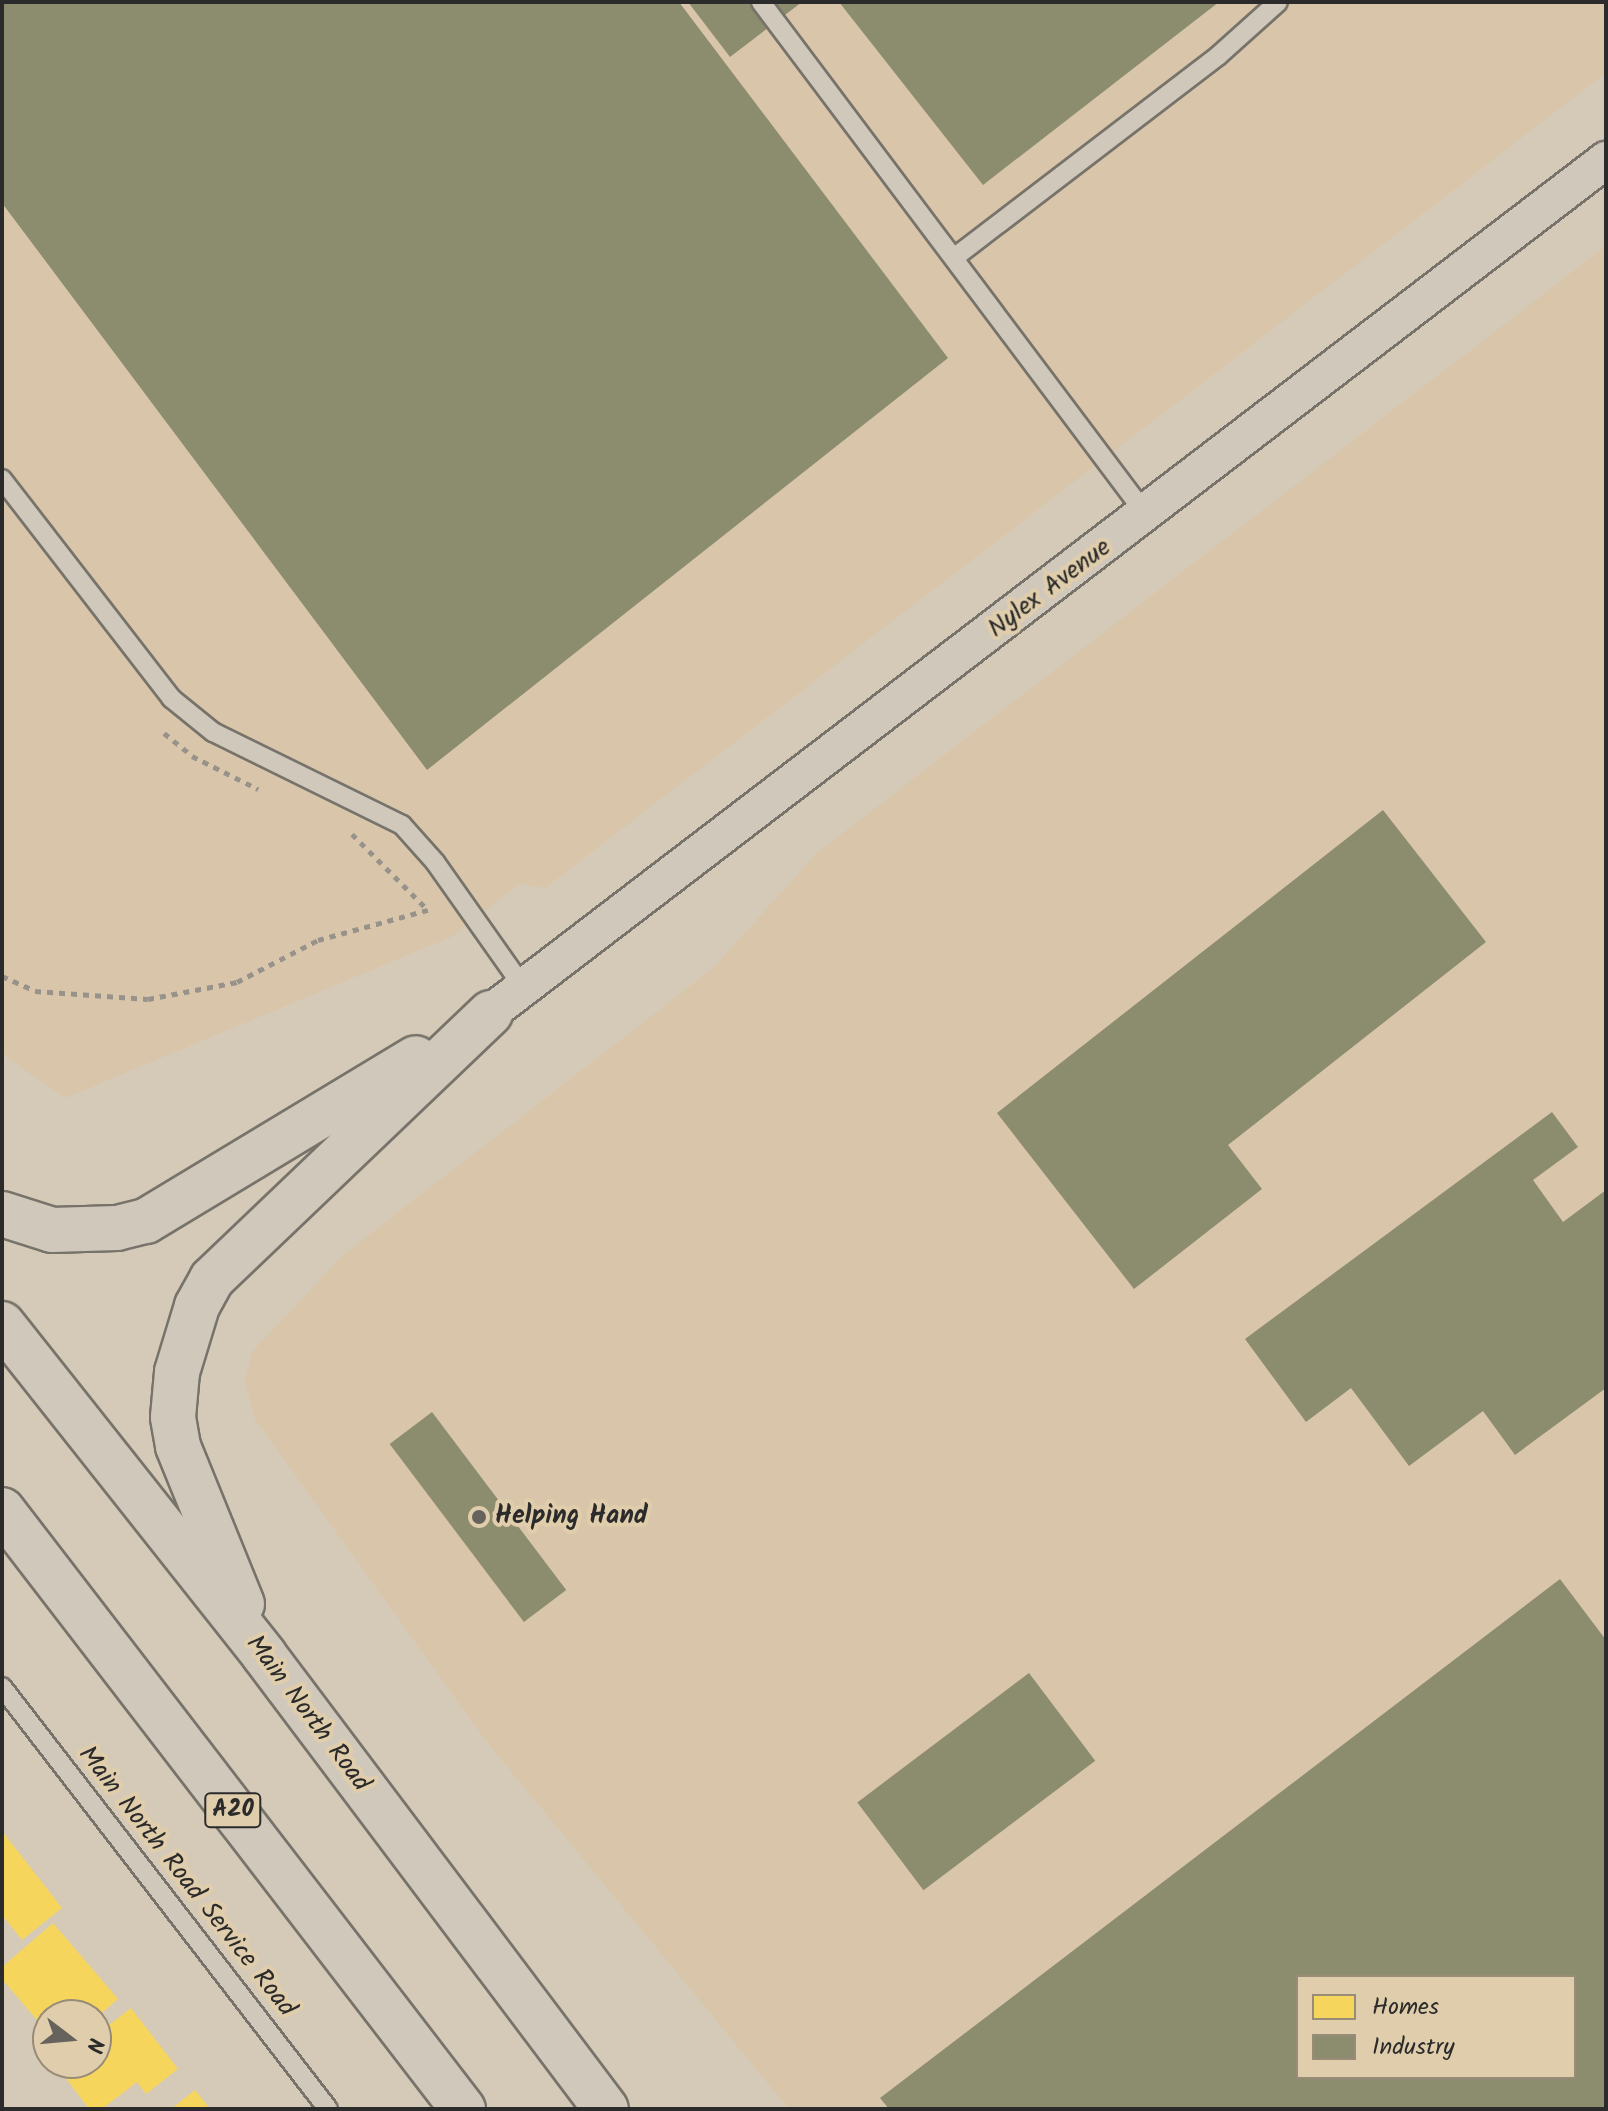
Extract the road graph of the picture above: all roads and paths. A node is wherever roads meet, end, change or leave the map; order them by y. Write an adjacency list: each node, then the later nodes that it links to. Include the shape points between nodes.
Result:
1 (761, 2): 4 (lane)
2 (1278, 2): 4 (lane, via 1219,55)
3 (1606, 160): 6 (street, Nylex Avenue)
4 (955, 257): 6 (lane)
5 (2, 479): 9 (lane, via 171,698 213,732 402,825 435,862)
6 (1147, 516): 9 (street, Nylex Avenue)
7 (428, 910): 8 (path, via 318,940 237,982 148,999 35,991)
8 (2, 976)
9 (507, 1001): 10 (highway, via 146,1221 117,1228 52,1230); 13 (highway, via 212,1279 188,1328 173,1417 178,1446)
10 (2, 1214)
11 (2, 1324): 13 (highway, Main North Road)
12 (2, 1510): 16 (highway, A20)
13 (264, 1655): 17 (highway, Main North Road)
14 (2, 1687): 15 (lane, Main North Road Service Road)
15 (328, 2109)
16 (463, 2109)
17 (606, 2109)

